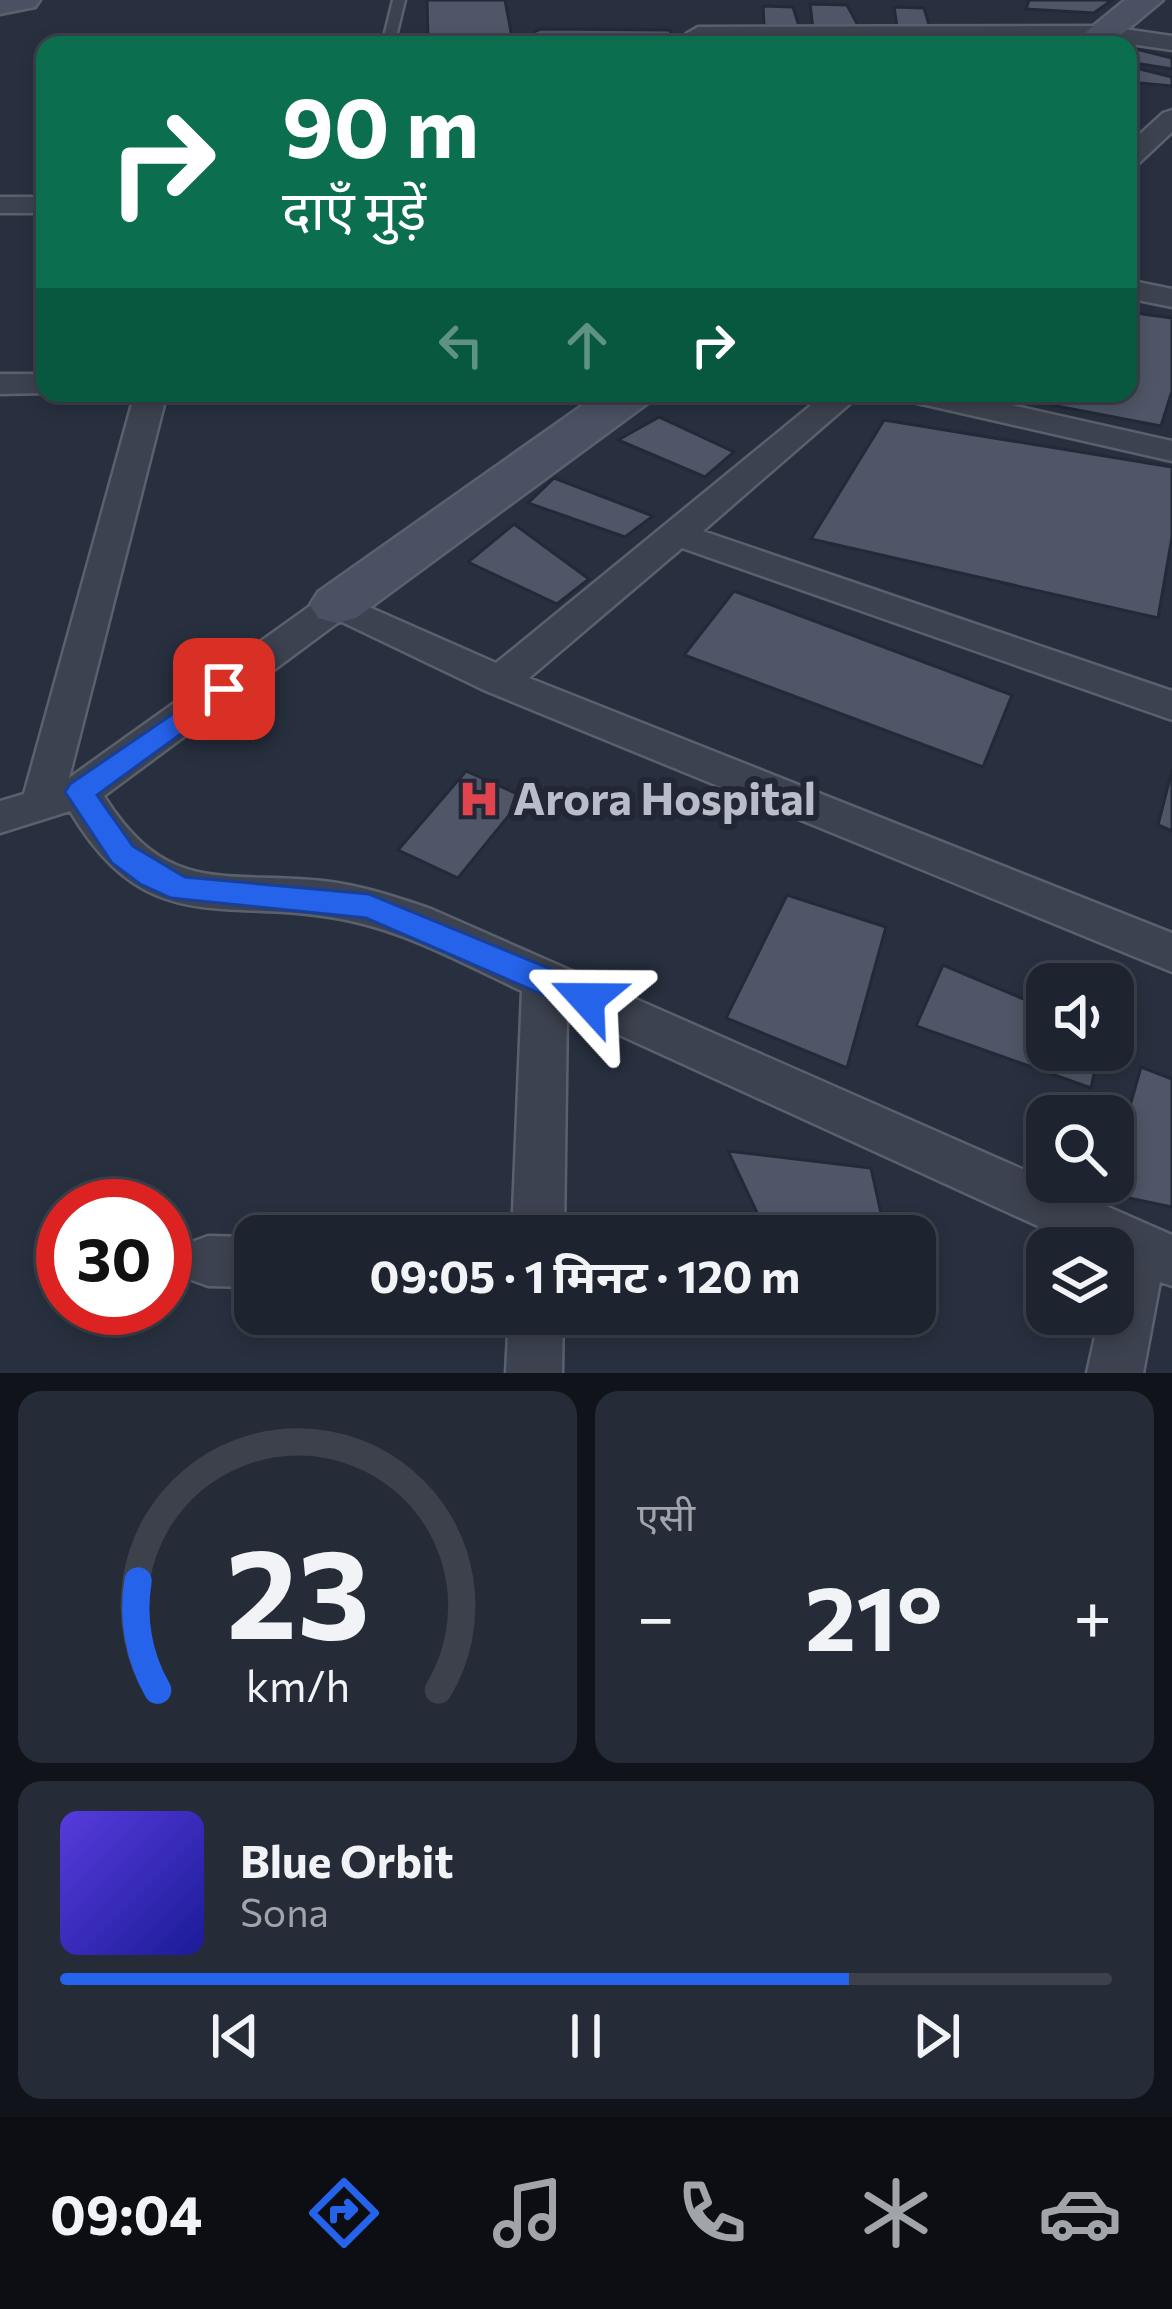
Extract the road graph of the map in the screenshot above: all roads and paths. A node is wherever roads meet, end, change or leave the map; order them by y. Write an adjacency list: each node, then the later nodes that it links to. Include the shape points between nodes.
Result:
1 (22, 0): 4 (street)
2 (399, 0): 6 (lane)
3 (1147, 0): 8 (street)
4 (0, 4)
5 (697, 32): 7 (street)
6 (390, 36)
7 (924, 36)
8 (1099, 36)
9 (1137, 41): 10 (street)
10 (1172, 43)
11 (1172, 118): 12 (street)
12 (1137, 150)
13 (1137, 155): 14 (street)
14 (1172, 158)
15 (0, 205): 16 (street)
16 (36, 205)
17 (1137, 291): 18 (street)
18 (1172, 298)
19 (0, 384): 20 (street)
20 (36, 384)
21 (149, 402): 30 (street)
22 (619, 402): 27 (street)
23 (835, 402): 26 (street)
24 (955, 402): 25 (street)
25 (1172, 451)
26 (679, 535): 28 (street); 29 (street)
27 (338, 605): 28 (street); 30 (street)
28 (500, 681): 32 (street)
29 (1172, 706)
30 (61, 800): 31 (street); 33 (street, via 122,854 182,889 369,906)
31 (0, 817)
32 (1172, 953)
33 (544, 980): 34 (street); 35 (street)
34 (538, 1215)
35 (1156, 1254): 38 (street)
36 (535, 1335): 37 (street)
37 (534, 1373)
38 (1115, 1373)

